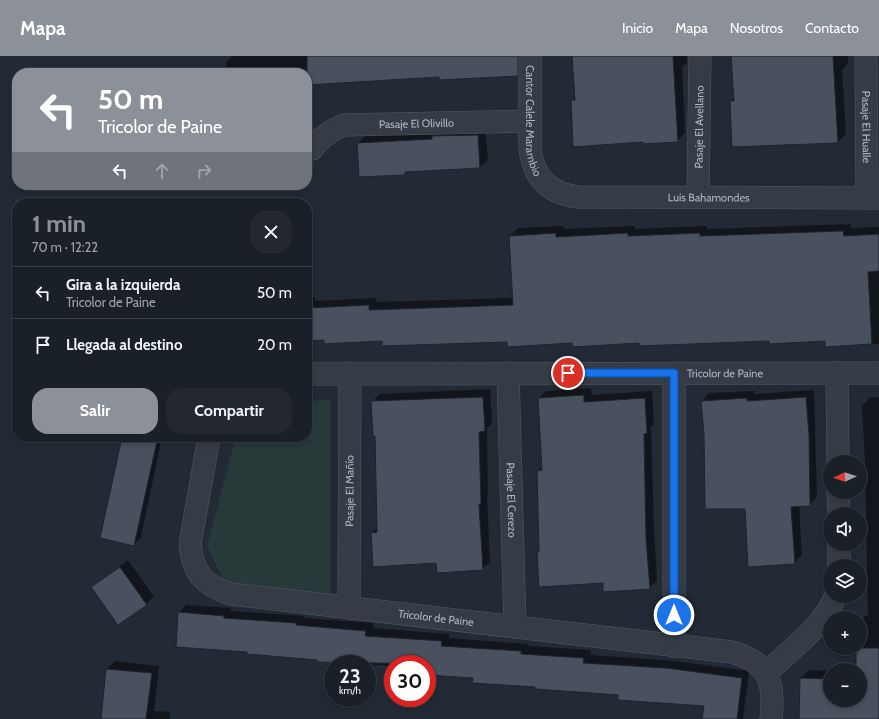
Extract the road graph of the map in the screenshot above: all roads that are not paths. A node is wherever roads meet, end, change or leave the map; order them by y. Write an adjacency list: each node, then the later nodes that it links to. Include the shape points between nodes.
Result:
1 (530, 56): 4 (street, Cantor Calele Marambio)
2 (700, 56): 7 (street, Pasaje El Avellano)
3 (866, 56): 8 (street, Pasaje El Hualle)
4 (530, 120): 5 (street, Pasaje El Olivillo, via 344,125 320,138); 6 (street, Cantor Calele Marambio, via 532,162)
5 (312, 149)
6 (543, 182): 7 (street, Luis Bahamondes, via 565,196)
7 (698, 197): 8 (street, Luis Bahamondes)
8 (873, 198)
9 (879, 372): 13 (street, Tricolor de Paine)
10 (350, 373): 11 (street, Tricolor de Paine); 14 (street, Tricolor de Paine); 18 (street, Pasaje El Mañío)
11 (508, 373): 12 (street, Tricolor de Paine); 19 (street, Pasaje El Cerezo)
12 (674, 373): 13 (street, Tricolor de Paine); 20 (street)
13 (837, 373): 16 (street)
14 (312, 374)
15 (208, 442): 18 (street, Tricolor de Paine, via 190,544 196,570 205,582 217,590 231,594)
16 (838, 455)
17 (833, 603): 21 (street, via 824,617)
18 (349, 608): 19 (street, Tricolor de Paine)
19 (515, 627): 20 (street, Tricolor de Paine)
20 (674, 646): 21 (street, Tricolor de Paine, via 732,652 760,665)
21 (766, 673): 22 (street, Tricolor de Paine, via 773,693)
22 (771, 719)

